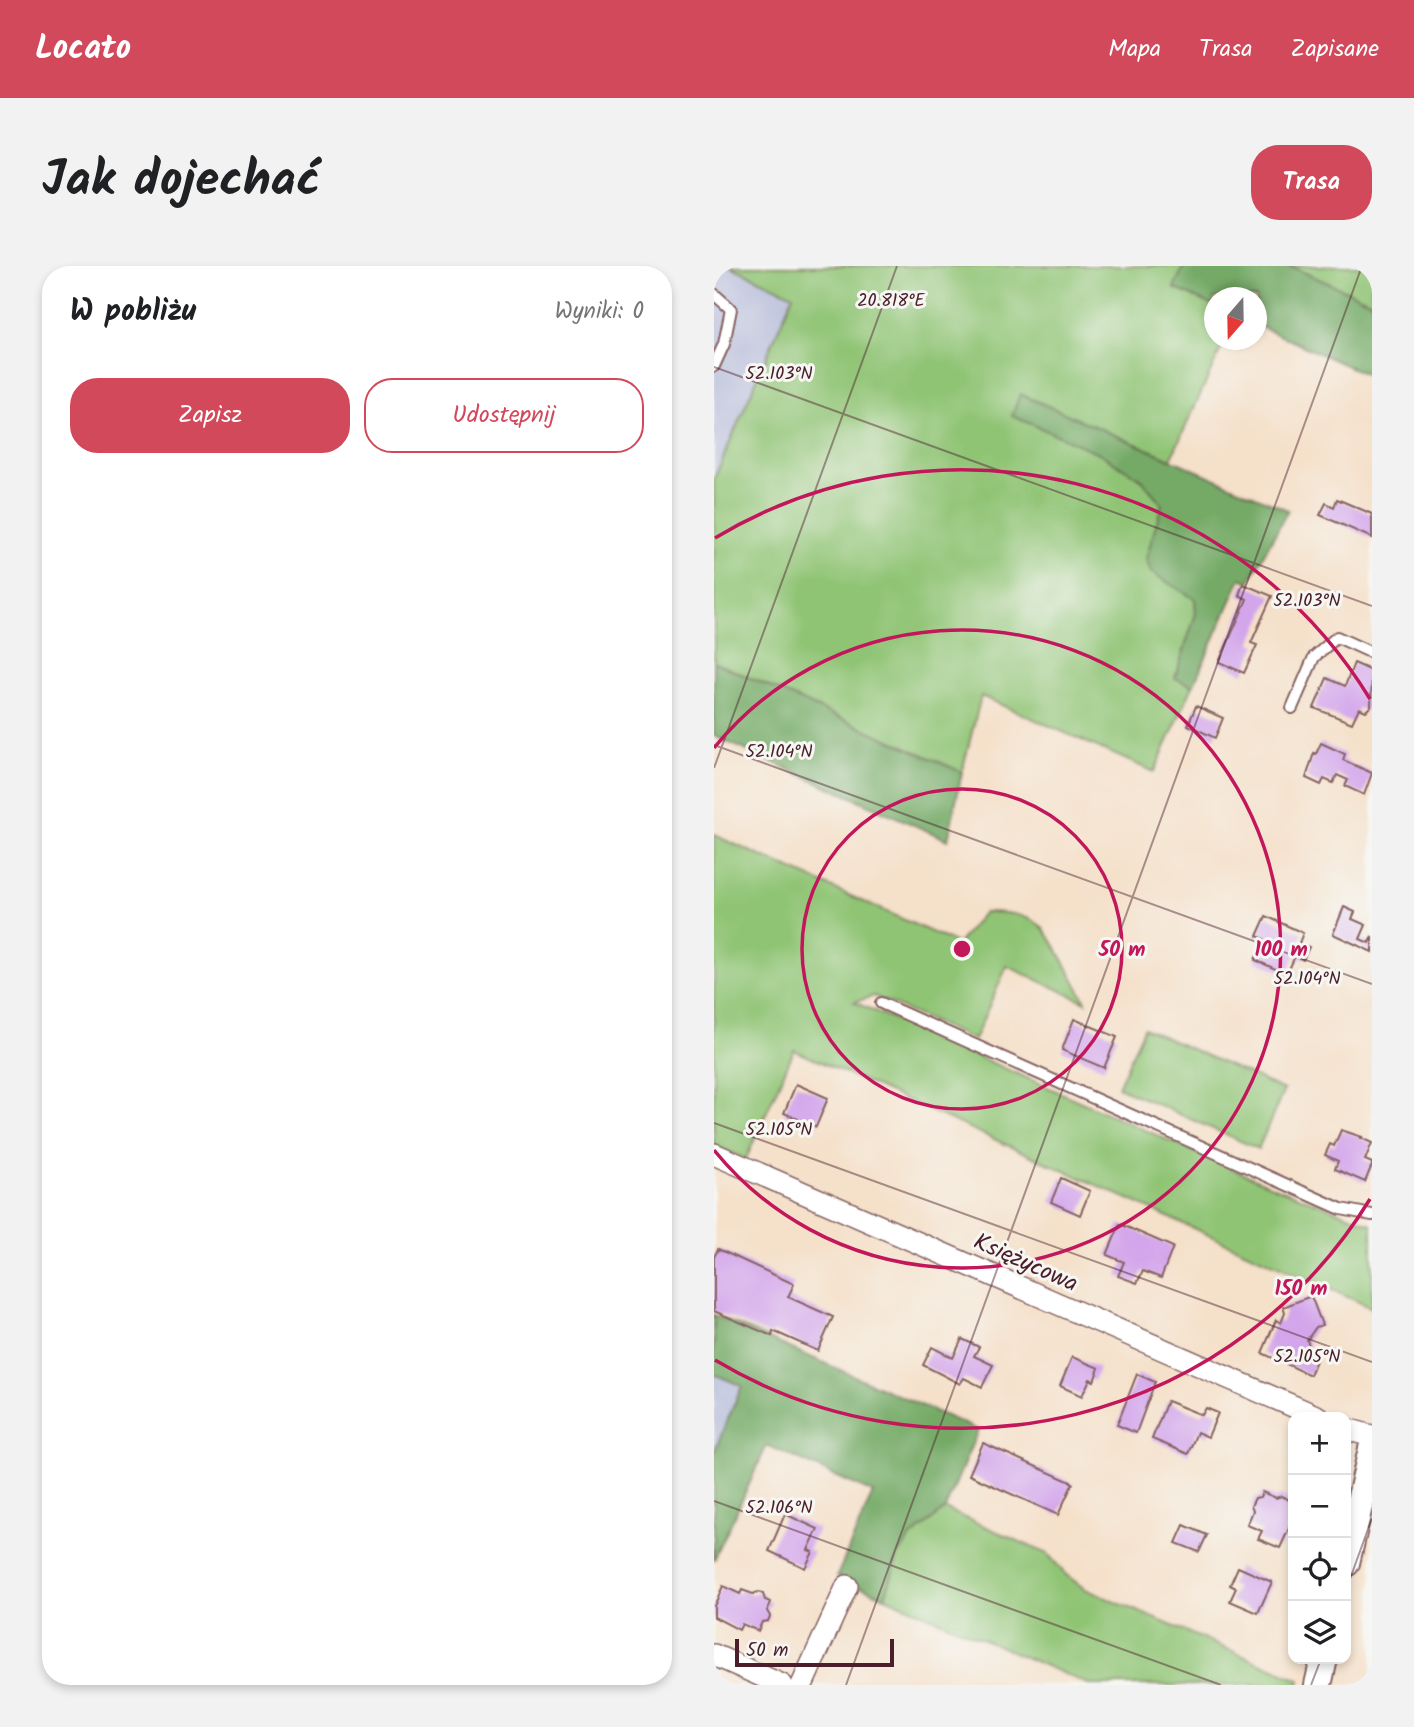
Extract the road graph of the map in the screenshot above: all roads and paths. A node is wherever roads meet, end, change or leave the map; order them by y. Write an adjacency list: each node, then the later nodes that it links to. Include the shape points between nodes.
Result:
1 (714, 294): 2 (lane, via 731,309)
2 (714, 366)
3 (1372, 653): 4 (lane, via 1336,638 1314,657)
4 (1292, 708)
5 (881, 1003): 7 (lane, via 1341,1209)
6 (714, 1154): 8 (street, Księżycowa)
7 (1372, 1215)
8 (1307, 1412)
9 (1351, 1430): 10 (street)
10 (1372, 1436)
11 (1372, 1450): 12 (street)
12 (1351, 1541)
13 (847, 1586): 17 (street)
14 (714, 1655): 16 (street)
15 (1323, 1664): 18 (street)
16 (782, 1685)
17 (802, 1685)
18 (1318, 1685)

